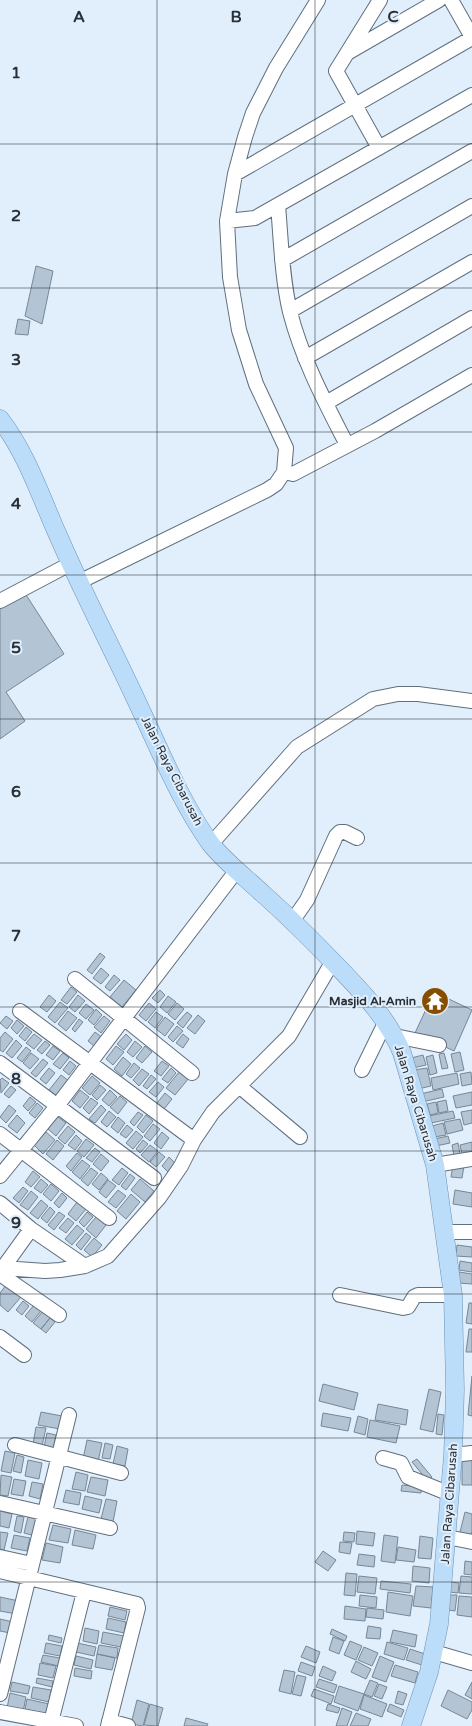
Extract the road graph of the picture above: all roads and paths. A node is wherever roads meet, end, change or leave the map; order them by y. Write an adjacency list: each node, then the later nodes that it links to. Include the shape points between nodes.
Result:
1 (318, 0): 11 (street, via 263,91)
2 (380, 0): 6 (street)
3 (439, 0): 6 (street)
4 (451, 0): 5 (street)
5 (472, 37): 8 (street)
6 (347, 54): 8 (street, via 336,71)
7 (472, 95): 9 (street)
8 (355, 105): 9 (street); 11 (street)
9 (379, 148): 12 (street)
10 (472, 150): 15 (street)
11 (235, 174): 14 (street)
12 (278, 205): 14 (street, via 256,218); 15 (street)
13 (472, 206): 17 (street)
14 (227, 221): 24 (street, via 230,277 239,330 256,384 286,448)
15 (282, 260): 17 (street)
16 (472, 262): 19 (street)
17 (290, 311): 19 (street)
18 (472, 318): 21 (street)
19 (305, 358): 21 (street)
20 (472, 375): 23 (street)
21 (326, 403): 23 (street)
22 (0, 419): 25 (main road, Jalan Raya Cibarusah, via 25,460)
23 (347, 445): 24 (street, via 293,474)
24 (284, 472): 26 (street, via 267,490)
25 (70, 564): 26 (main road, Jalan Raya Cibarusah); 27 (street)
26 (79, 582): 30 (main road, Jalan Raya Cibarusah, via 188,807)
27 (0, 601)
28 (472, 701): 30 (street, via 418,694 398,694 373,700 297,747)
29 (357, 838): 32 (street, via 345,832 336,836 307,900)
30 (211, 844): 31 (main road, Jalan Raya Cibarusah)
31 (237, 870): 32 (main road, Jalan Raya Cibarusah); 36 (street)
32 (292, 920): 33 (main road, Jalan Raya Cibarusah)
33 (333, 961): 37 (main road, Jalan Raya Cibarusah); 44 (street, via 290,1036)
34 (75, 979): 36 (street)
35 (20, 1011): 41 (street)
36 (124, 1018): 41 (street); 43 (street)
37 (386, 1021): 38 (main road, Jalan Raya Cibarusah); 42 (street)
38 (396, 1036): 39 (street); 51 (main road, Jalan Raya Cibarusah)
39 (439, 1046)
40 (0, 1063): 45 (street)
41 (90, 1063): 45 (street); 48 (street)
42 (362, 1070)
43 (192, 1074)
44 (240, 1086): 47 (street); 48 (street, via 214,1112)
45 (57, 1106): 49 (street); 53 (street)
46 (0, 1134): 49 (street)
47 (300, 1137)
48 (194, 1140): 59 (street, via 159,1198 118,1247 108,1256)
49 (21, 1150): 52 (street); 55 (street)
50 (472, 1159): 51 (street)
51 (435, 1165): 57 (main road, Jalan Raya Cibarusah)
52 (0, 1176)
53 (154, 1178)
54 (0, 1203): 56 (street)
55 (110, 1218)
56 (32, 1229): 59 (street); 60 (street)
57 (445, 1232): 58 (street); 62 (main road, Jalan Raya Cibarusah)
58 (472, 1232)
59 (85, 1266): 60 (street, via 45,1271)
60 (1, 1270): 63 (street)
61 (340, 1295): 62 (street, via 404,1308 414,1296)
62 (453, 1295): 69 (main road, Jalan Raya Cibarusah)
63 (59, 1315)
64 (0, 1337): 65 (street)
65 (24, 1355)
66 (69, 1415): 70 (street)
67 (15, 1445): 70 (street)
68 (472, 1453): 69 (street)
69 (453, 1455): 73 (main road, Jalan Raya Cibarusah)
70 (59, 1456): 72 (street); 75 (street)
71 (383, 1458): 73 (street, via 401,1463 409,1477)
72 (121, 1473)
73 (450, 1494): 77 (main road, Jalan Raya Cibarusah)
74 (0, 1502): 75 (street)
75 (45, 1513): 76 (street); 81 (street)
76 (110, 1528)
77 (447, 1538): 78 (street); 83 (main road, Jalan Raya Cibarusah)
78 (472, 1542)
79 (0, 1557): 81 (street)
80 (0, 1571): 81 (street)
81 (30, 1571): 82 (street); 85 (street)
82 (84, 1592): 87 (street); 88 (street, via 138,1606)
83 (434, 1652): 84 (street); 91 (main road, Jalan Raya Cibarusah)
84 (472, 1663)
85 (0, 1694)
86 (0, 1712): 87 (street)
87 (50, 1723): 89 (street)
88 (109, 1724): 90 (street)
89 (76, 1726)
90 (128, 1726)
91 (411, 1726)

